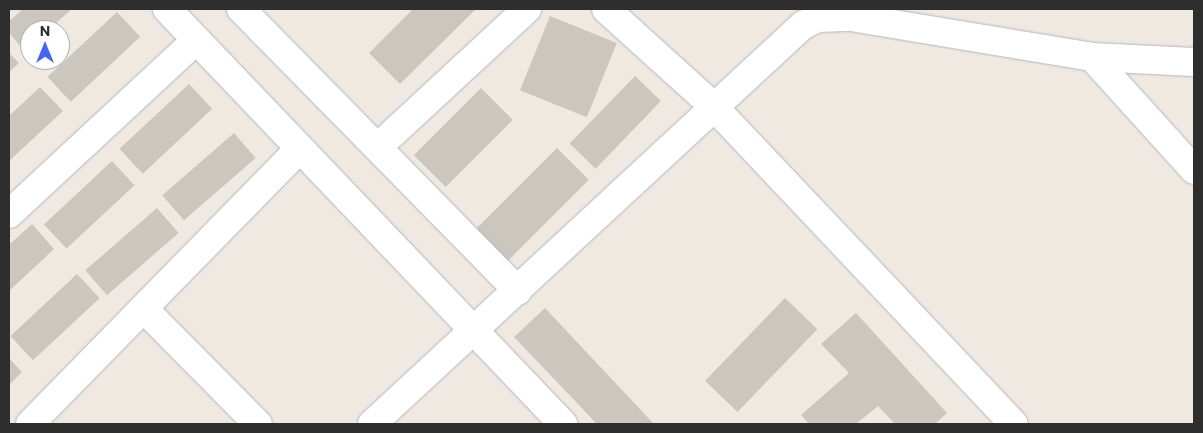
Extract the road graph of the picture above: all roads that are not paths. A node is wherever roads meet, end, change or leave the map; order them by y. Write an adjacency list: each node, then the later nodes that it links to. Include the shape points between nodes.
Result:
1 (168, 9): 5 (street)
2 (241, 9): 9 (street)
3 (526, 9): 9 (street)
4 (606, 9): 8 (street)
5 (196, 40): 10 (street); 12 (street)
6 (1092, 57): 7 (street); 8 (street, via 851,17 818,18 803,25); 11 (street)
7 (1194, 62)
8 (714, 107): 13 (street); 20 (street)
9 (379, 146): 13 (street)
10 (298, 150): 14 (street); 15 (street)
11 (1194, 170)
12 (9, 214)
13 (518, 291): 15 (street)
14 (144, 309): 16 (street); 17 (street)
15 (475, 329): 18 (street); 19 (street)
16 (30, 424)
17 (258, 424)
18 (372, 424)
19 (563, 424)
20 (1014, 424)

